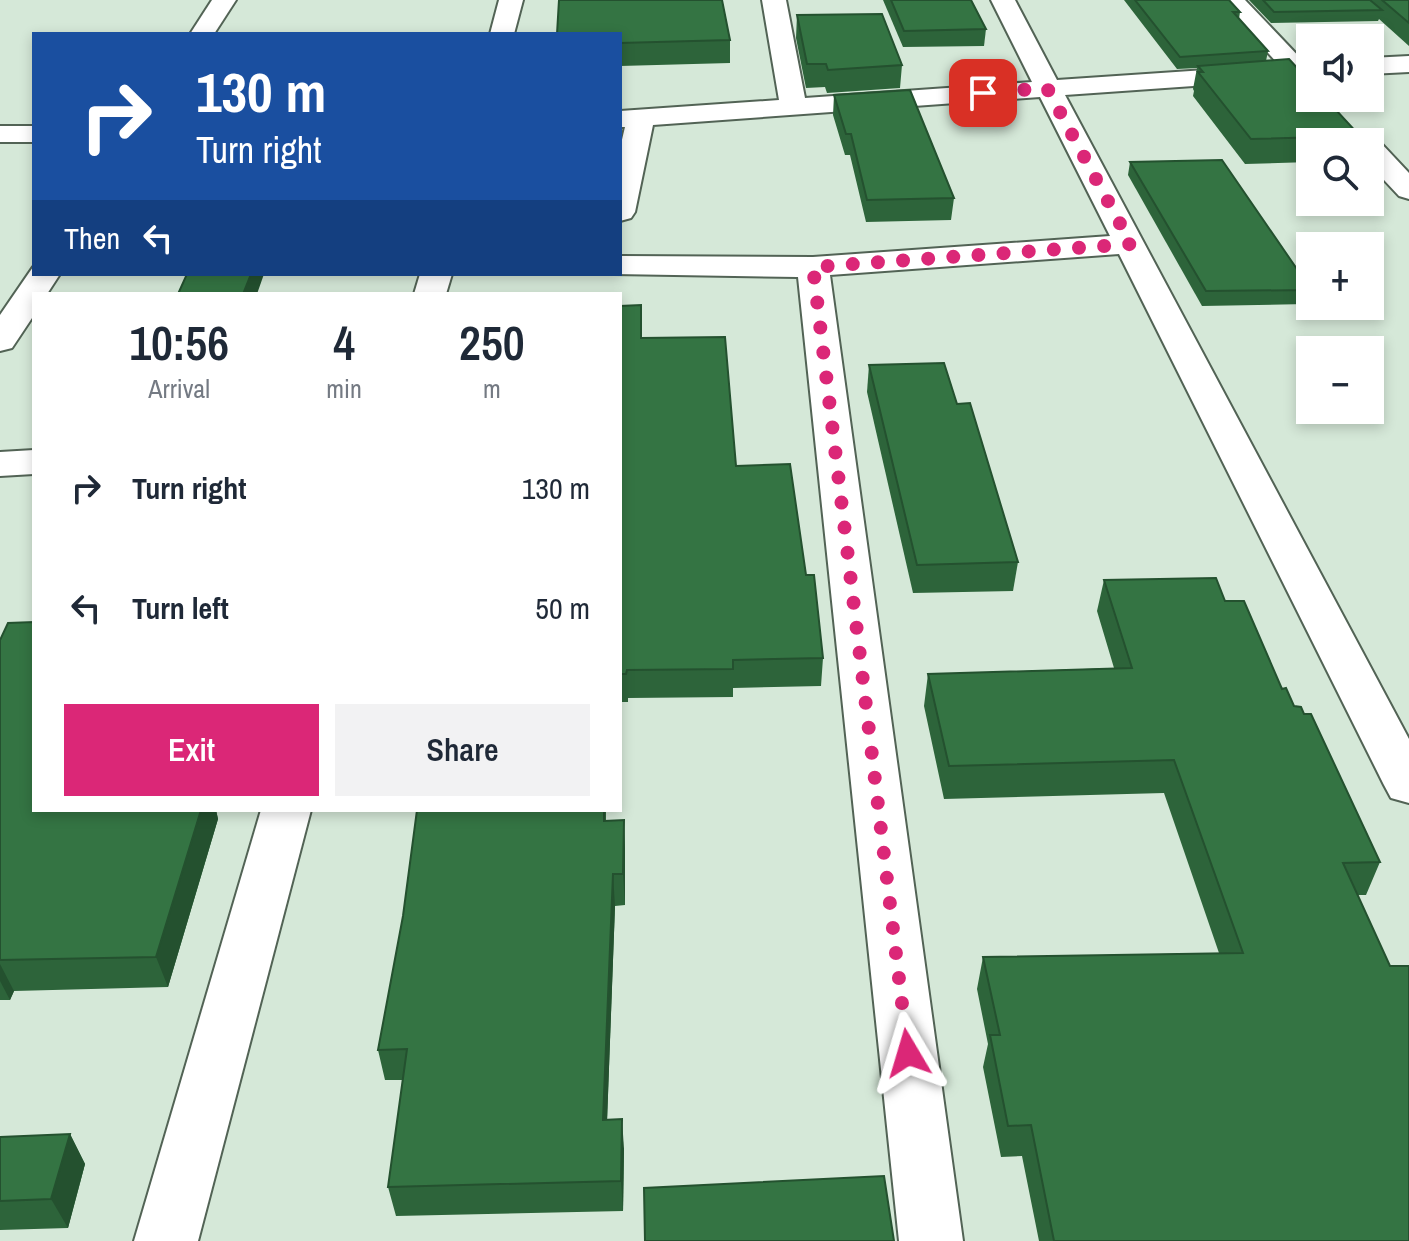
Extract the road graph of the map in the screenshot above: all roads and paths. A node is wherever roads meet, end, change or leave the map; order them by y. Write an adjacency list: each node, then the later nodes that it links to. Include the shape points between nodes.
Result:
1 (224, 0): 6 (street)
2 (511, 0): 7 (street)
3 (774, 0): 13 (street)
4 (1003, 0): 12 (street)
5 (1232, 0): 9 (street)
6 (203, 32)
7 (503, 32)
8 (1409, 64): 10 (street)
9 (1296, 65)
10 (1384, 65)
11 (1296, 76): 12 (street)
12 (1047, 88): 13 (street); 20 (street)
13 (793, 106): 14 (street)
14 (630, 118): 19 (street)
15 (0, 134): 16 (street)
16 (32, 134)
17 (1384, 163): 18 (street)
18 (1409, 190)
19 (622, 193)
20 (1131, 244): 22 (street); 27 (street)
21 (622, 266): 22 (street)
22 (813, 267): 30 (street)
23 (32, 292): 24 (street)
24 (0, 341)
25 (32, 462): 26 (street)
26 (0, 464)
27 (1409, 785)
28 (285, 812): 29 (street)
29 (166, 1241)
30 (931, 1241)

